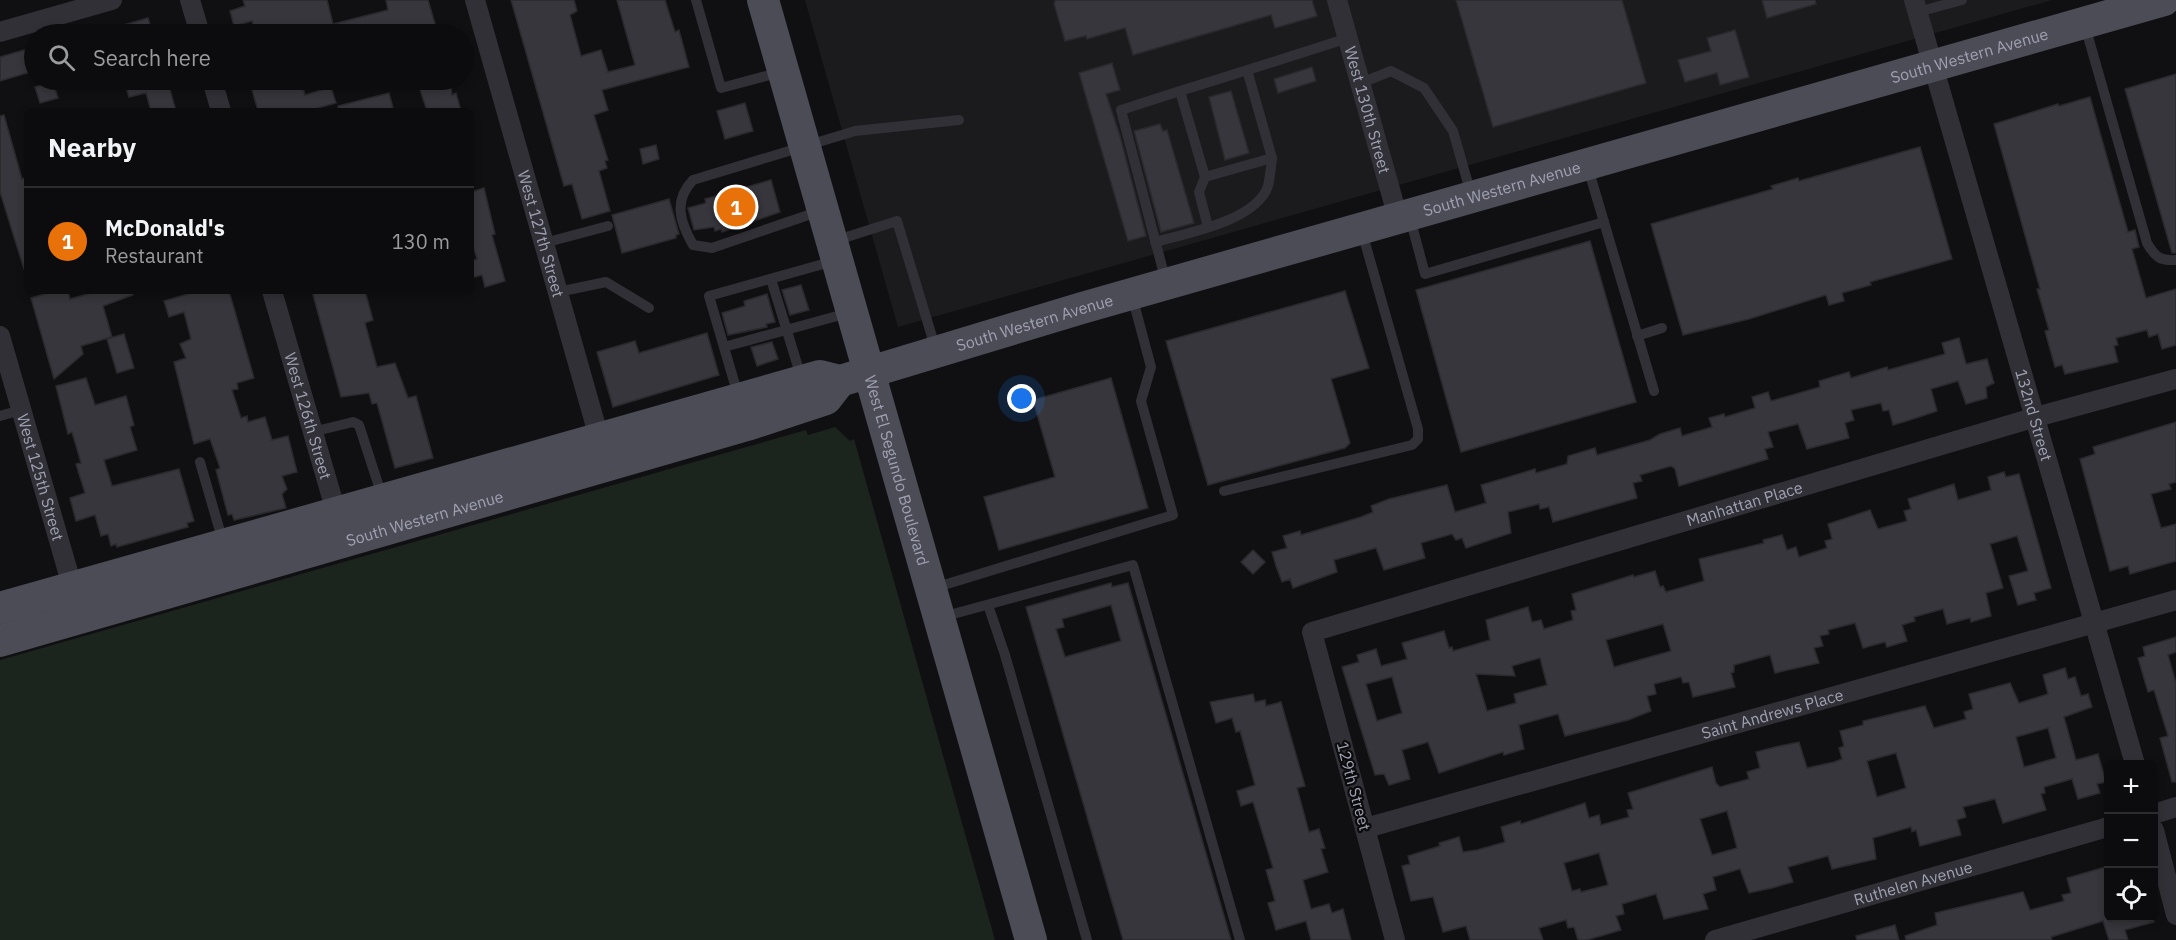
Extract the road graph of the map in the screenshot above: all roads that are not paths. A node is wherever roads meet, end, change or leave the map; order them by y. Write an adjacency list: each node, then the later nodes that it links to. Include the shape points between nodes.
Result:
1 (112, 0): 11 (street)
2 (190, 0): 12 (street)
3 (475, 0): 36 (street, West 127th Street)
4 (696, 0): 18 (lane, via 721,88)
5 (763, 0): 18 (main road, West El Segundo Boulevard)
6 (1337, 0): 15 (street, West 130th Street)
7 (1962, 0): 9 (lane)
8 (2164, 0): 10 (main road, South Western Avenue)
9 (1916, 6): 16 (street, 132nd Street)
10 (2084, 23): 16 (main road, South Western Avenue); 38 (lane, via 2147,243 2154,256 2164,261)
11 (28, 24)
12 (197, 24)
13 (24, 25): 14 (street)
14 (0, 32)
15 (1348, 38): 17 (lane); 19 (street, West 130th Street)
16 (1933, 66): 26 (main road, South Western Avenue); 61 (street, 132nd Street)
17 (1247, 70): 21 (lane); 25 (lane)
18 (783, 71): 24 (main road, West El Segundo Boulevard)
19 (1361, 83): 28 (lane, via 1391,71 1424,88 1453,131); 30 (street, West 130th Street)
20 (215, 90): 22 (street)
21 (1180, 92): 27 (lane); 35 (lane, via 1121,110)
22 (220, 108)
23 (959, 120): 24 (lane, via 855,131)
24 (805, 146): 29 (main road, West El Segundo Boulevard); 29 (lane, via 693,180 683,190 680,211 685,231 693,245 712,248)
25 (1272, 158): 27 (lane); 33 (lane, via 1267,187 1254,207)
26 (1587, 164): 28 (main road, South Western Avenue); 31 (lane)
27 (1205, 177): 33 (lane, via 1199,192)
28 (1472, 198): 30 (main road, South Western Avenue)
29 (823, 210): 37 (main road, West El Segundo Boulevard)
30 (1404, 217): 31 (lane, via 1425,274); 34 (main road, South Western Avenue)
31 (1604, 222): 49 (lane)
32 (608, 226): 36 (lane)
33 (1208, 227): 35 (lane)
34 (1361, 229): 40 (main road, South Western Avenue); 65 (lane, via 1418,439 1412,445)
35 (1155, 242): 40 (lane)
36 (544, 243): 41 (street, West 127th Street)
37 (835, 251): 39 (lane); 45 (main road, West El Segundo Boulevard); 51 (lane, via 897,221)
38 (2176, 260)
39 (771, 279): 47 (lane); 50 (lane, via 709,296)
40 (1166, 284): 43 (main road, South Western Avenue)
41 (558, 292): 44 (lane, via 606,282); 63 (street, West 127th Street)
42 (273, 294): 62 (street, West 126th Street)
43 (1131, 294): 51 (main road, South Western Avenue); 71 (lane, via 1151,367 1141,401 1173,514)
44 (649, 308)
45 (853, 312): 47 (lane); 53 (main road, West El Segundo Boulevard)
46 (1662, 328): 49 (lane)
47 (787, 331): 50 (lane); 55 (lane)
48 (0, 336): 52 (street, West 125th Street)
49 (1637, 336): 57 (lane)
50 (724, 347): 58 (lane)
51 (937, 353): 53 (main road, South Western Avenue)
52 (5, 372): 59 (street, West 125th Street)
53 (870, 372): 56 (main road, South Western Avenue); 71 (main road, West El Segundo Boulevard)
54 (2176, 379): 61 (street, Manhattan Place)
55 (803, 381): 56 (main road, South Western Avenue, via 820,376); 58 (main road, South Western Avenue)
56 (840, 381): 63 (main road, South Western Avenue, via 826,399)
57 (1654, 391)
58 (740, 399): 63 (main road, South Western Avenue)
59 (21, 410): 60 (lane); 69 (street, West 125th Street)
60 (0, 416)
61 (2036, 417): 75 (street, 132nd Street); 76 (street, Manhattan Place)
62 (312, 432): 66 (lane, via 359,424); 67 (street, West 126th Street)
63 (603, 452): 66 (main road, South Western Avenue); 67 (main road, South Western Avenue)
64 (200, 462): 68 (lane)
65 (1224, 491)
66 (383, 499): 67 (main road, South Western Avenue)
67 (340, 526): 68 (main road, South Western Avenue); 74 (main road, South Western Avenue)
68 (224, 546): 69 (main road, South Western Avenue)
69 (72, 587): 73 (main road, South Western Avenue); 74 (street, West 125th Street)
70 (2176, 600): 75 (street, Saint Andrews Place)
71 (935, 604): 72 (lane); 85 (main road, West El Segundo Boulevard)
72 (988, 605): 86 (lane); 87 (lane, via 1132,565)
73 (0, 608)
74 (81, 618): 77 (main road, South Western Avenue)
75 (2094, 623): 78 (street, 132nd Street); 82 (street, Saint Andrews Place)
76 (1312, 632): 82 (street, 129th Street)
77 (0, 641)
78 (2134, 760)
79 (2176, 807): 80 (street)
80 (2158, 813)
81 (2104, 827): 89 (street, Ruthelen Avenue)
82 (1366, 828): 88 (street, 129th Street)
83 (2158, 845): 84 (street)
84 (2176, 915)
85 (1031, 940)
86 (1087, 940)
87 (1240, 940)
88 (1395, 940)
89 (1715, 940)

